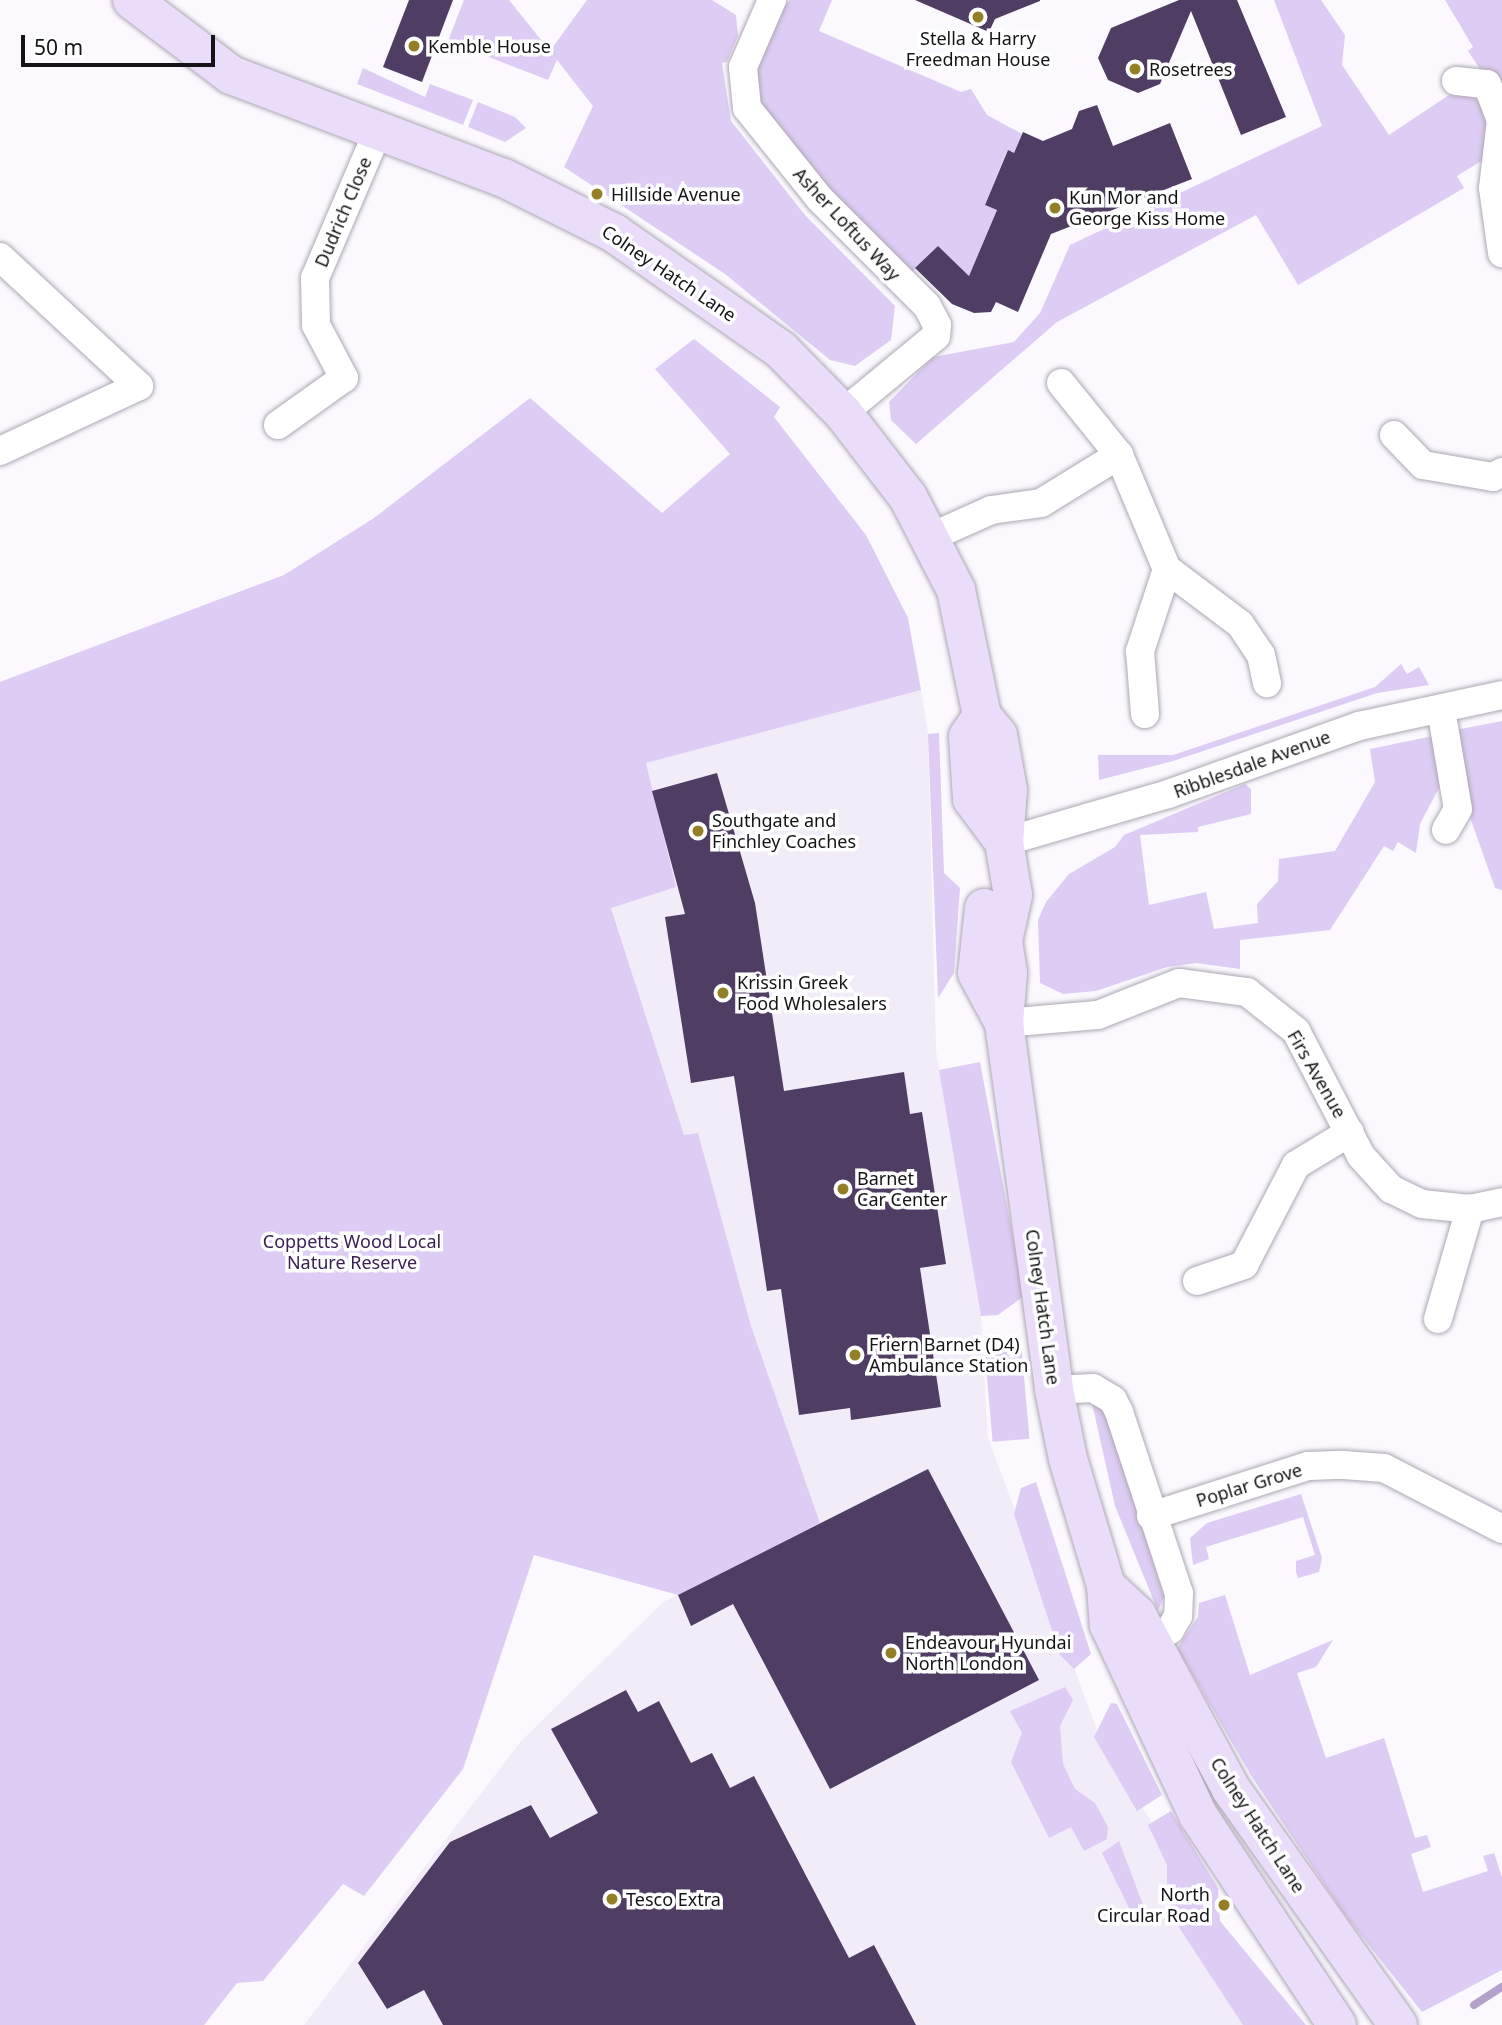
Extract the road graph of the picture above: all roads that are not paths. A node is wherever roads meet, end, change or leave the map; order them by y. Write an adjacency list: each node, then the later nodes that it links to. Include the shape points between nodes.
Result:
1 (132, 0): 4 (main road, Colney Hatch Lane, via 230,75)
2 (772, 0): 8 (street, Asher Loftus Way, via 743,67 747,108 820,199 927,306 937,325 936,336)
3 (1457, 81): 5 (street, via 1487,85 1501,120 1493,188)
4 (379, 128): 8 (main road, Colney Hatch Lane, via 504,178 614,233 775,345); 9 (street, Dudrich Close, via 315,278 316,324 344,378)
5 (1502, 253)
6 (0, 257): 11 (street, via 139,386)
7 (1061, 383): 12 (street)
8 (843, 413): 14 (main road, Colney Hatch Lane)
9 (278, 425)
10 (1394, 435): 13 (street, via 1423,464 1493,477)
11 (0, 451)
12 (1119, 455): 14 (street, via 1041,503 991,510); 15 (street)
13 (1502, 472)
14 (931, 537): 21 (main road, Colney Hatch Lane, via 964,615 982,716 998,734 1008,790)
15 (1167, 569): 16 (street, via 1240,624 1261,655); 19 (street, via 1140,651)
16 (1266, 683)
17 (1502, 695): 18 (street, Ribblesdale Avenue)
18 (1441, 709): 20 (street, via 1458,808); 21 (street, Ribblesdale Avenue, via 1359,726 1168,794)
19 (1145, 714)
20 (1446, 830)
21 (1004, 842): 22 (main road, Colney Hatch Lane, via 1013,895 1003,941 1008,974)
22 (1004, 1023): 23 (street, Firs Avenue, via 1098,1015 1179,983 1247,992 1296,1031); 28 (main road, Colney Hatch Lane)
23 (1350, 1132): 25 (street, Firs Avenue, via 1361,1156 1391,1189 1422,1204); 26 (street, Firs Avenue, via 1296,1165 1244,1265)
24 (1502, 1202): 25 (street, Firs Avenue)
25 (1470, 1209): 27 (street)
26 (1197, 1281)
27 (1438, 1319)
28 (1054, 1390): 29 (street, via 1093,1388 1113,1400); 31 (main road, Colney Hatch Lane, via 1068,1460)
29 (1151, 1516): 30 (street, Poplar Grove, via 1308,1466 1343,1465 1384,1468); 32 (street, via 1179,1593 1178,1616 1170,1630)
30 (1502, 1529)
31 (1106, 1586): 32 (main road, Colney Hatch Lane, via 1137,1615); 33 (main road, Colney Hatch Lane, via 1109,1625 1134,1687 1198,1815)
32 (1152, 1640): 34 (main road, Colney Hatch Lane, via 1231,1789)
33 (1337, 2025)
34 (1398, 2025)

